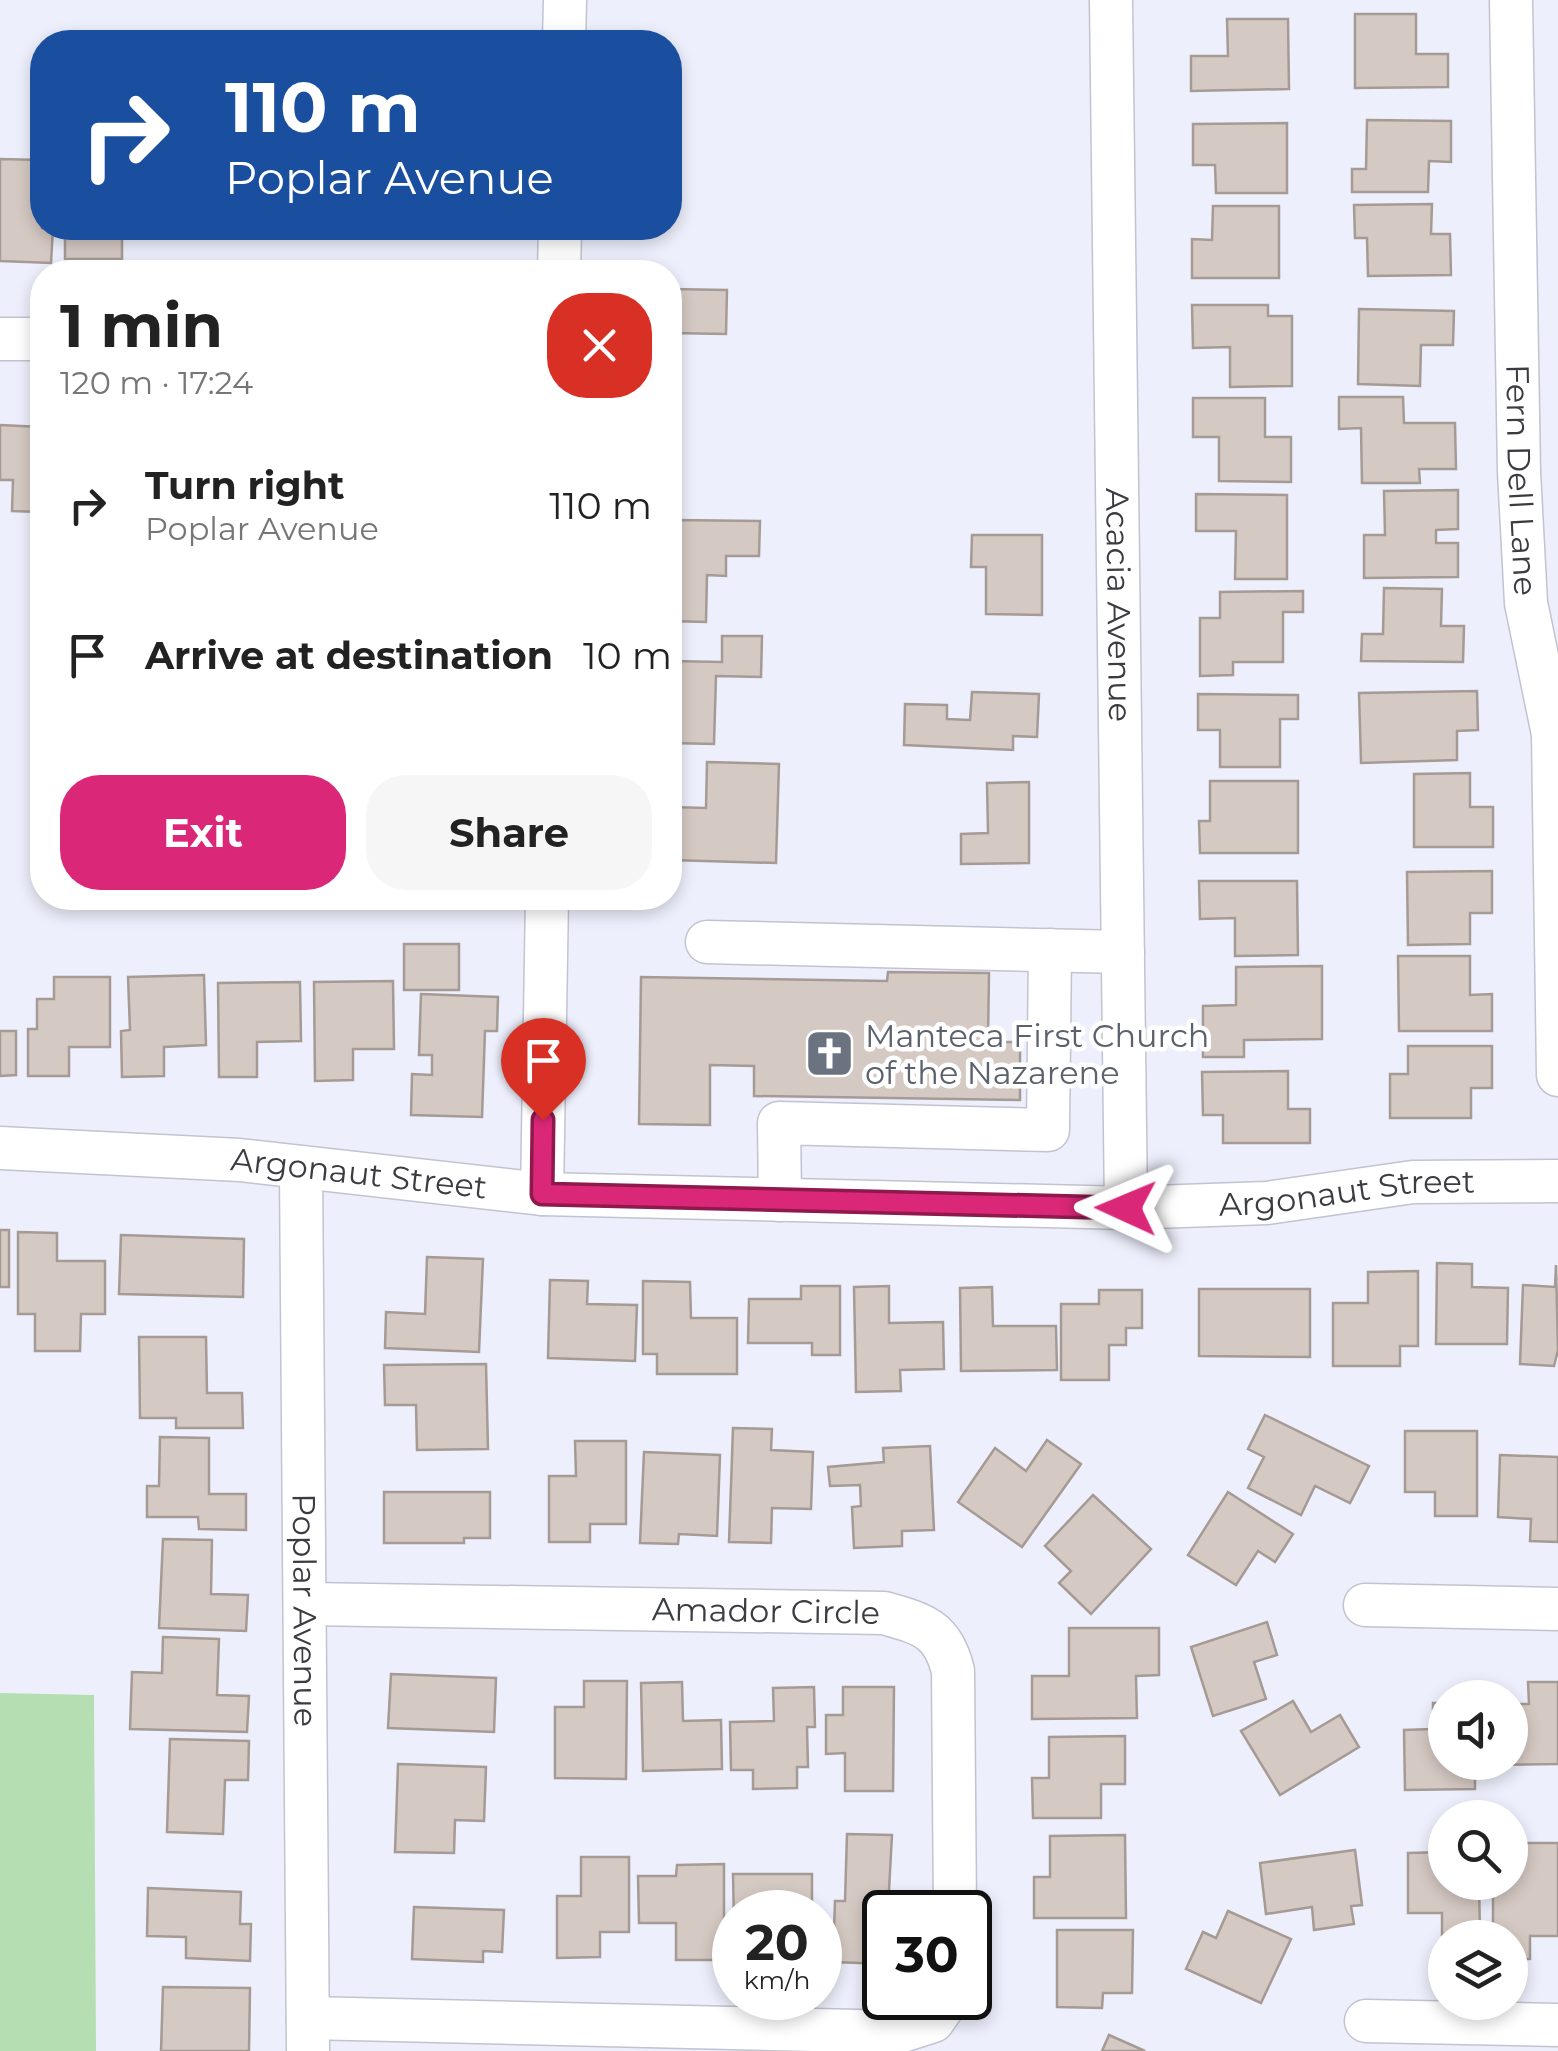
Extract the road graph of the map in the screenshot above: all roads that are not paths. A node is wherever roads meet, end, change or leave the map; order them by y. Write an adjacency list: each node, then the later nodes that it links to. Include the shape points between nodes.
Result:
1 (565, 0): 4 (street)
2 (1111, 0): 10 (street, Acacia Avenue)
3 (1511, 0): 11 (street, Fern Dell Lane, via 1520,491 1526,604 1553,734)
4 (564, 30)
5 (0, 338): 6 (street)
6 (30, 339)
7 (547, 910): 15 (street)
8 (706, 942): 9 (street)
9 (1050, 950): 10 (street); 16 (street, via 1048,1130 779,1122)
10 (1123, 952): 17 (street, Acacia Avenue)
11 (1558, 1075)
12 (0, 1148): 13 (street, Argonaut Street)
13 (301, 1170): 15 (street, Argonaut Street); 18 (street, Poplar Avenue)
14 (1558, 1180): 17 (street, Argonaut Street, via 1413,1182 1267,1204)
15 (542, 1194): 16 (street, Argonaut Street)
16 (780, 1200): 17 (street, Argonaut Street)
17 (1126, 1208)
18 (308, 1604): 21 (street, Amador Circle, via 884,1614 922,1624 947,1646 953,1671); 25 (street, Poplar Avenue)
19 (1365, 1605): 20 (street)
20 (1558, 1609)
21 (955, 1890)
22 (934, 2020): 25 (street, via 899,2032)
23 (1366, 2021): 24 (street)
24 (1558, 2025)
25 (308, 2034)

